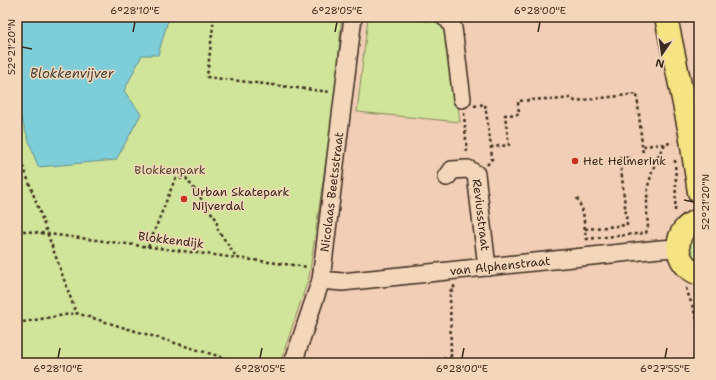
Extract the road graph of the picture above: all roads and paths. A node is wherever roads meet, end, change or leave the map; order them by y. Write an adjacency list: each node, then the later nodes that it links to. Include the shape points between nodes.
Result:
1 (214, 17): 5 (path, via 207,77)
2 (352, 17): 28 (street, Nicolaas Beetsstraat)
3 (444, 17): 6 (street, via 453,28)
4 (666, 17): 15 (main road, via 690,133)
5 (336, 93)
6 (463, 103): 9 (path, via 485,104 491,147 509,145 506,115 519,114 518,102 570,98 575,101 637,94); 13 (path)
7 (673, 143): 8 (path)
8 (665, 144): 9 (path); 21 (path, via 648,186 646,233)
9 (643, 146): 11 (path)
10 (17, 150): 20 (path)
11 (643, 155)
12 (631, 157): 18 (path, via 620,158 627,224)
13 (468, 169): 14 (street, Reviusstraat, via 452,170); 26 (street, Reviusstraat, via 476,174)
14 (447, 177)
15 (699, 192)
16 (577, 198): 18 (path)
17 (699, 220): 23 (main road, via 686,227)
18 (585, 229): 21 (path)
19 (17, 230): 20 (path, Blokkendijk)
20 (47, 233): 22 (path, Blokkendijk); 30 (path)
21 (586, 239): 24 (path)
22 (148, 247): 25 (path, Blokkendijk); 25 (path, via 175,179 186,178 216,219 218,230)
23 (678, 248): 24 (street, van Alphenstraat); 29 (main road, via 680,257 691,271)
24 (587, 257): 26 (street, van Alphenstraat)
25 (237, 258): 28 (path, Blokkendijk)
26 (487, 267): 27 (street, van Alphenstraat)
27 (452, 271): 28 (street, van Alphenstraat, via 342,282); 33 (path, via 454,290 450,291)
28 (322, 275): 35 (street, Nicolaas Beetsstraat)
29 (692, 281): 32 (path)
30 (76, 313): 31 (path); 34 (path)
31 (17, 323)
32 (699, 325)
33 (451, 358): 36 (path); 37 (path)
34 (241, 363)
35 (293, 363)
36 (401, 363)
37 (451, 363)

